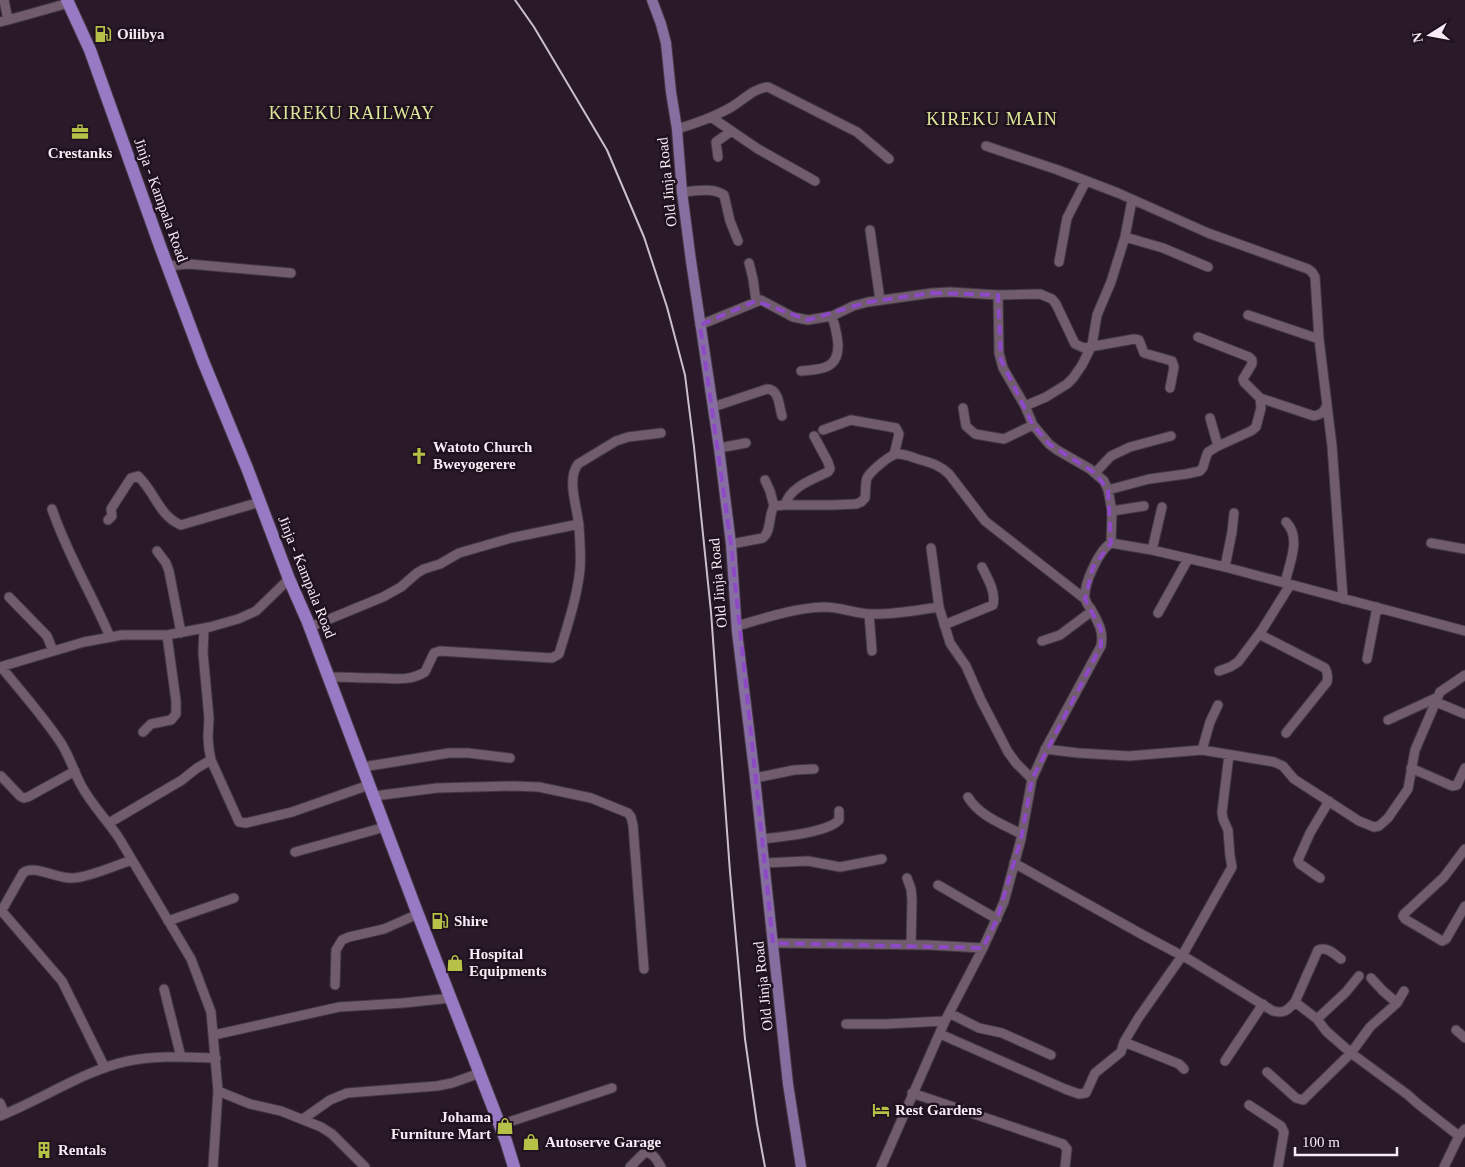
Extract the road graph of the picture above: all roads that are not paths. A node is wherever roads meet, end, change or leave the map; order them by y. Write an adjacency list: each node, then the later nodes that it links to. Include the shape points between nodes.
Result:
1 (4, 0): 4 (street)
2 (652, 0): 6 (main road, Old Jinja Road, via 665,38)
3 (68, 1): 4 (street); 20 (highway, Jinja - Kampala Road, via 90,50)
4 (4, 21)
5 (711, 117): 6 (street); 7 (street); 10 (street, via 762,88 768,88 857,132)
6 (677, 129): 13 (main road, Old Jinja Road)
7 (730, 132): 9 (street, via 716,142); 11 (street)
8 (986, 146): 12 (street)
9 (718, 157)
10 (889, 159)
11 (815, 181)
12 (1086, 181): 14 (street); 18 (street, via 1066,218)
13 (682, 192): 17 (street, via 719,191 724,195); 28 (main road, Old Jinja Road)
14 (1132, 200): 16 (street); 30 (street, via 1312,272)
15 (870, 230): 24 (street)
16 (1125, 237): 21 (street, via 1164,248); 31 (street, via 1097,316)
17 (738, 241)
18 (1059, 262)
19 (749, 263): 25 (street)
20 (167, 266): 22 (street, via 189,264); 53 (highway, Jinja - Kampala Road)
21 (1208, 267)
22 (291, 273)
23 (998, 295): 24 (street, via 950,292); 31 (street, via 1047,296 1056,304 1076,344 1084,348); 36 (street, via 1001,360)
24 (880, 300): 27 (street, via 853,306)
25 (756, 301): 27 (street, via 761,300 800,319); 28 (street)
26 (1248, 315): 30 (street)
27 (832, 316): 32 (street, via 838,350 834,361 827,367)
28 (700, 324): 37 (main road, Old Jinja Road)
29 (1198, 336): 34 (street, via 1249,357 1252,364 1243,379)
30 (1319, 339): 35 (street)
31 (1092, 346): 33 (street, via 1139,340 1144,353 1172,360); 36 (street, via 1067,384)
32 (801, 371)
33 (1170, 388)
34 (1260, 398): 35 (street, via 1314,416 1324,412); 47 (street, via 1256,427)
35 (1327, 405): 78 (street)
36 (1025, 406): 41 (street)
37 (713, 408): 39 (street, via 772,389 776,392); 48 (main road, Old Jinja Road)
38 (963, 408): 41 (street, via 966,426 975,434 1004,439)
39 (782, 416)
40 (1210, 418): 47 (street)
41 (1033, 425): 50 (street, via 1049,444)
42 (823, 430): 49 (street, via 851,420 896,428 899,434)
43 (661, 433): 63 (street, via 616,441 578,464 573,472 573,486)
44 (814, 436): 54 (street, via 830,469 794,491)
45 (1171, 436): 50 (street, via 1130,447 1111,456)
46 (746, 443): 48 (street)
47 (1218, 446): 52 (street, via 1208,452 1200,471)
48 (719, 448): 66 (main road, Old Jinja Road)
49 (894, 455): 54 (street, via 867,478 865,498 861,502); 77 (street, via 904,455 943,468 985,521)
50 (1095, 473): 52 (street)
51 (765, 480): 55 (street)
52 (1108, 490): 59 (street)
53 (260, 502): 61 (street, via 181,525 165,516 146,483 138,476 131,478 111,509 112,516); 74 (highway, Jinja - Kampala Road)
54 (786, 505): 55 (street)
55 (774, 506): 66 (street, via 768,533 763,538)
56 (1144, 506): 59 (street)
57 (1162, 507): 69 (street)
58 (52, 509): 92 (street, via 64,542)
59 (1112, 511): 64 (street)
60 (1234, 514): 73 (street)
61 (108, 520)
62 (1286, 522): 75 (street, via 1294,533 1295,543)
63 (579, 524): 86 (street, via 459,553 440,564 424,568 383,597); 100 (street, via 579,575 572,611 557,656 440,651 434,653 425,672 408,678)
64 (1111, 543): 69 (street); 77 (street, via 1093,567)
65 (1431, 543): 68 (street)
66 (731, 544): 85 (main road, Old Jinja Road)
67 (930, 548): 79 (street)
68 (1465, 549)
69 (1152, 550): 71 (street)
70 (157, 551): 89 (street, via 169,571)
71 (1188, 559): 73 (street); 82 (street)
72 (982, 567): 84 (street, via 995,598 993,605)
73 (1225, 567): 75 (street)
74 (289, 579): 86 (highway, Jinja - Kampala Road); 87 (street, via 248,616)
75 (1287, 584): 78 (street); 90 (street)
76 (9, 597): 94 (street, via 47,636)
77 (1085, 599): 81 (street)
78 (1343, 599): 80 (street)
79 (939, 607): 83 (street); 84 (street)
80 (1377, 607): 88 (street); 96 (street)
81 (1092, 611): 93 (street, via 1060,635); 107 (street, via 1101,629 1101,646)
82 (1158, 613)
83 (869, 614): 85 (street, via 824,607 793,611); 95 (street)
84 (944, 625): 119 (street, via 953,649 966,666 1008,752)
85 (737, 626): 118 (main road, Old Jinja Road)
86 (310, 627): 100 (highway, Jinja - Kampala Road)
87 (204, 628): 89 (street); 111 (street)
88 (1465, 631)
89 (181, 633): 91 (street)
90 (1259, 634): 98 (street, via 1235,664); 106 (street, via 1327,671 1326,682)
91 (167, 635): 92 (street); 105 (street, via 177,710 171,720 151,724)
92 (110, 637): 94 (street)
93 (1042, 641)
94 (53, 651): 97 (street)
95 (872, 651)
96 (1366, 659)
97 (1, 667): 116 (street, via 59,739)
98 (1219, 671)
99 (1465, 675): 101 (street, via 1442,690)
100 (329, 677): 112 (highway, Jinja - Kampala Road)
101 (1437, 700): 103 (street); 104 (street); 113 (street, via 1415,750)
102 (1218, 705): 108 (street)
103 (1465, 714)
104 (1388, 720)
105 (143, 732)
106 (1286, 733)
107 (1046, 749): 108 (street, via 1129,756); 119 (street)
108 (1202, 750): 109 (street)
109 (1229, 755): 122 (street, via 1278,763 1294,779); 146 (street, via 1222,812 1228,830 1232,867)
110 (510, 758): 112 (street, via 450,753)
111 (211, 760): 120 (street, via 236,817 242,823); 124 (street)
112 (363, 767): 120 (highway, Jinja - Kampala Road)
113 (1411, 768): 114 (street, via 1452,786 1457,785); 122 (street, via 1406,794 1379,826 1359,821)
114 (1465, 768)
115 (814, 770): 118 (street, via 794,770)
116 (75, 771): 117 (street, via 24,798); 124 (street, via 89,798)
117 (1, 776)
118 (755, 778): 127 (main road, Old Jinja Road)
119 (1032, 779): 126 (street)
120 (371, 791): 125 (highway, Jinja - Kampala Road); 148 (street, via 539,787 591,798 628,813 633,825)
121 (968, 797): 126 (street, via 980,811)
122 (1329, 801): 135 (street, via 1298,860)
123 (839, 811): 127 (street, via 839,820 826,828)
124 (109, 823): 131 (street)
125 (385, 827): 129 (street); 140 (highway, Jinja - Kampala Road)
126 (1022, 834): 133 (street)
127 (762, 839): 132 (main road, Old Jinja Road)
128 (1465, 849): 138 (street, via 1444,877 1403,916 1442,941)
129 (295, 852)
130 (882, 859): 132 (street, via 840,867 808,861)
131 (132, 860): 139 (street, via 72,878 26,870); 142 (street)
132 (764, 863): 143 (main road, Old Jinja Road)
133 (1014, 863): 141 (street); 146 (street)
134 (907, 878): 144 (street, via 912,900)
135 (1320, 878)
136 (938, 885): 141 (street)
137 (234, 898): 142 (street)
138 (1465, 906)
139 (1, 910): 171 (street, via 62,981)
140 (418, 914): 151 (street, via 384,929 342,940 336,950); 154 (highway, Jinja - Kampala Road)
141 (997, 919): 145 (street)
142 (168, 921): 163 (street, via 191,960 211,1012)
143 (773, 943): 144 (street); 189 (main road, Old Jinja Road, via 788,1084)
144 (911, 945): 145 (street)
145 (982, 948): 158 (street)
146 (1182, 956): 157 (street); 165 (street)
147 (1341, 959): 155 (street, via 1328,950 1318,950)
148 (644, 968)
149 (1359, 976): 159 (street)
150 (1371, 978): 156 (street)
151 (335, 985)
152 (164, 989): 168 (street)
153 (1404, 991): 156 (street)
154 (451, 998): 163 (street, via 339,1007); 174 (highway, Jinja - Kampala Road)
155 (1295, 1002): 157 (street, via 1281,1012); 159 (street)
156 (1396, 1003): 166 (street, via 1370,1027)
157 (1263, 1004): 170 (street)
158 (947, 1017): 160 (street, via 886,1024); 162 (street); 167 (street, via 1002,1033)
159 (1317, 1019): 166 (street)
160 (846, 1024)
161 (1456, 1030): 164 (street)
162 (940, 1034): 165 (street, via 1083,1094 1096,1071 1121,1052); 177 (street)
163 (214, 1035): 169 (street)
164 (1465, 1038)
165 (1124, 1042): 172 (street, via 1179,1064)
166 (1351, 1053): 173 (street, via 1303,1100 1296,1098); 183 (street)
167 (1051, 1055)
168 (181, 1057): 169 (street); 171 (street, via 135,1060)
169 (216, 1058): 176 (street)
170 (1225, 1061)
171 (105, 1068): 180 (street)
172 (1184, 1069)
173 (1267, 1072)
174 (480, 1073): 181 (street, via 437,1086 347,1093 330,1100); 182 (highway, Jinja - Kampala Road)
175 (612, 1088): 182 (street)
176 (218, 1091): 181 (street); 184 (street)
177 (912, 1093): 190 (street); 191 (street, via 1062,1144 1066,1149)
178 (0, 1103): 180 (street)
179 (1249, 1105): 192 (street, via 1283,1129)
180 (2, 1115)
181 (303, 1119): 185 (street, via 332,1134)
182 (500, 1125): 186 (highway, Jinja - Kampala Road)
183 (1462, 1133): 193 (street)
184 (213, 1167)
185 (365, 1167)
186 (514, 1167)
187 (630, 1167): 188 (street, via 645,1152 654,1156)
188 (661, 1167)
189 (801, 1167)
190 (881, 1167)
191 (1065, 1167)
192 (1278, 1167)
193 (1444, 1167)

